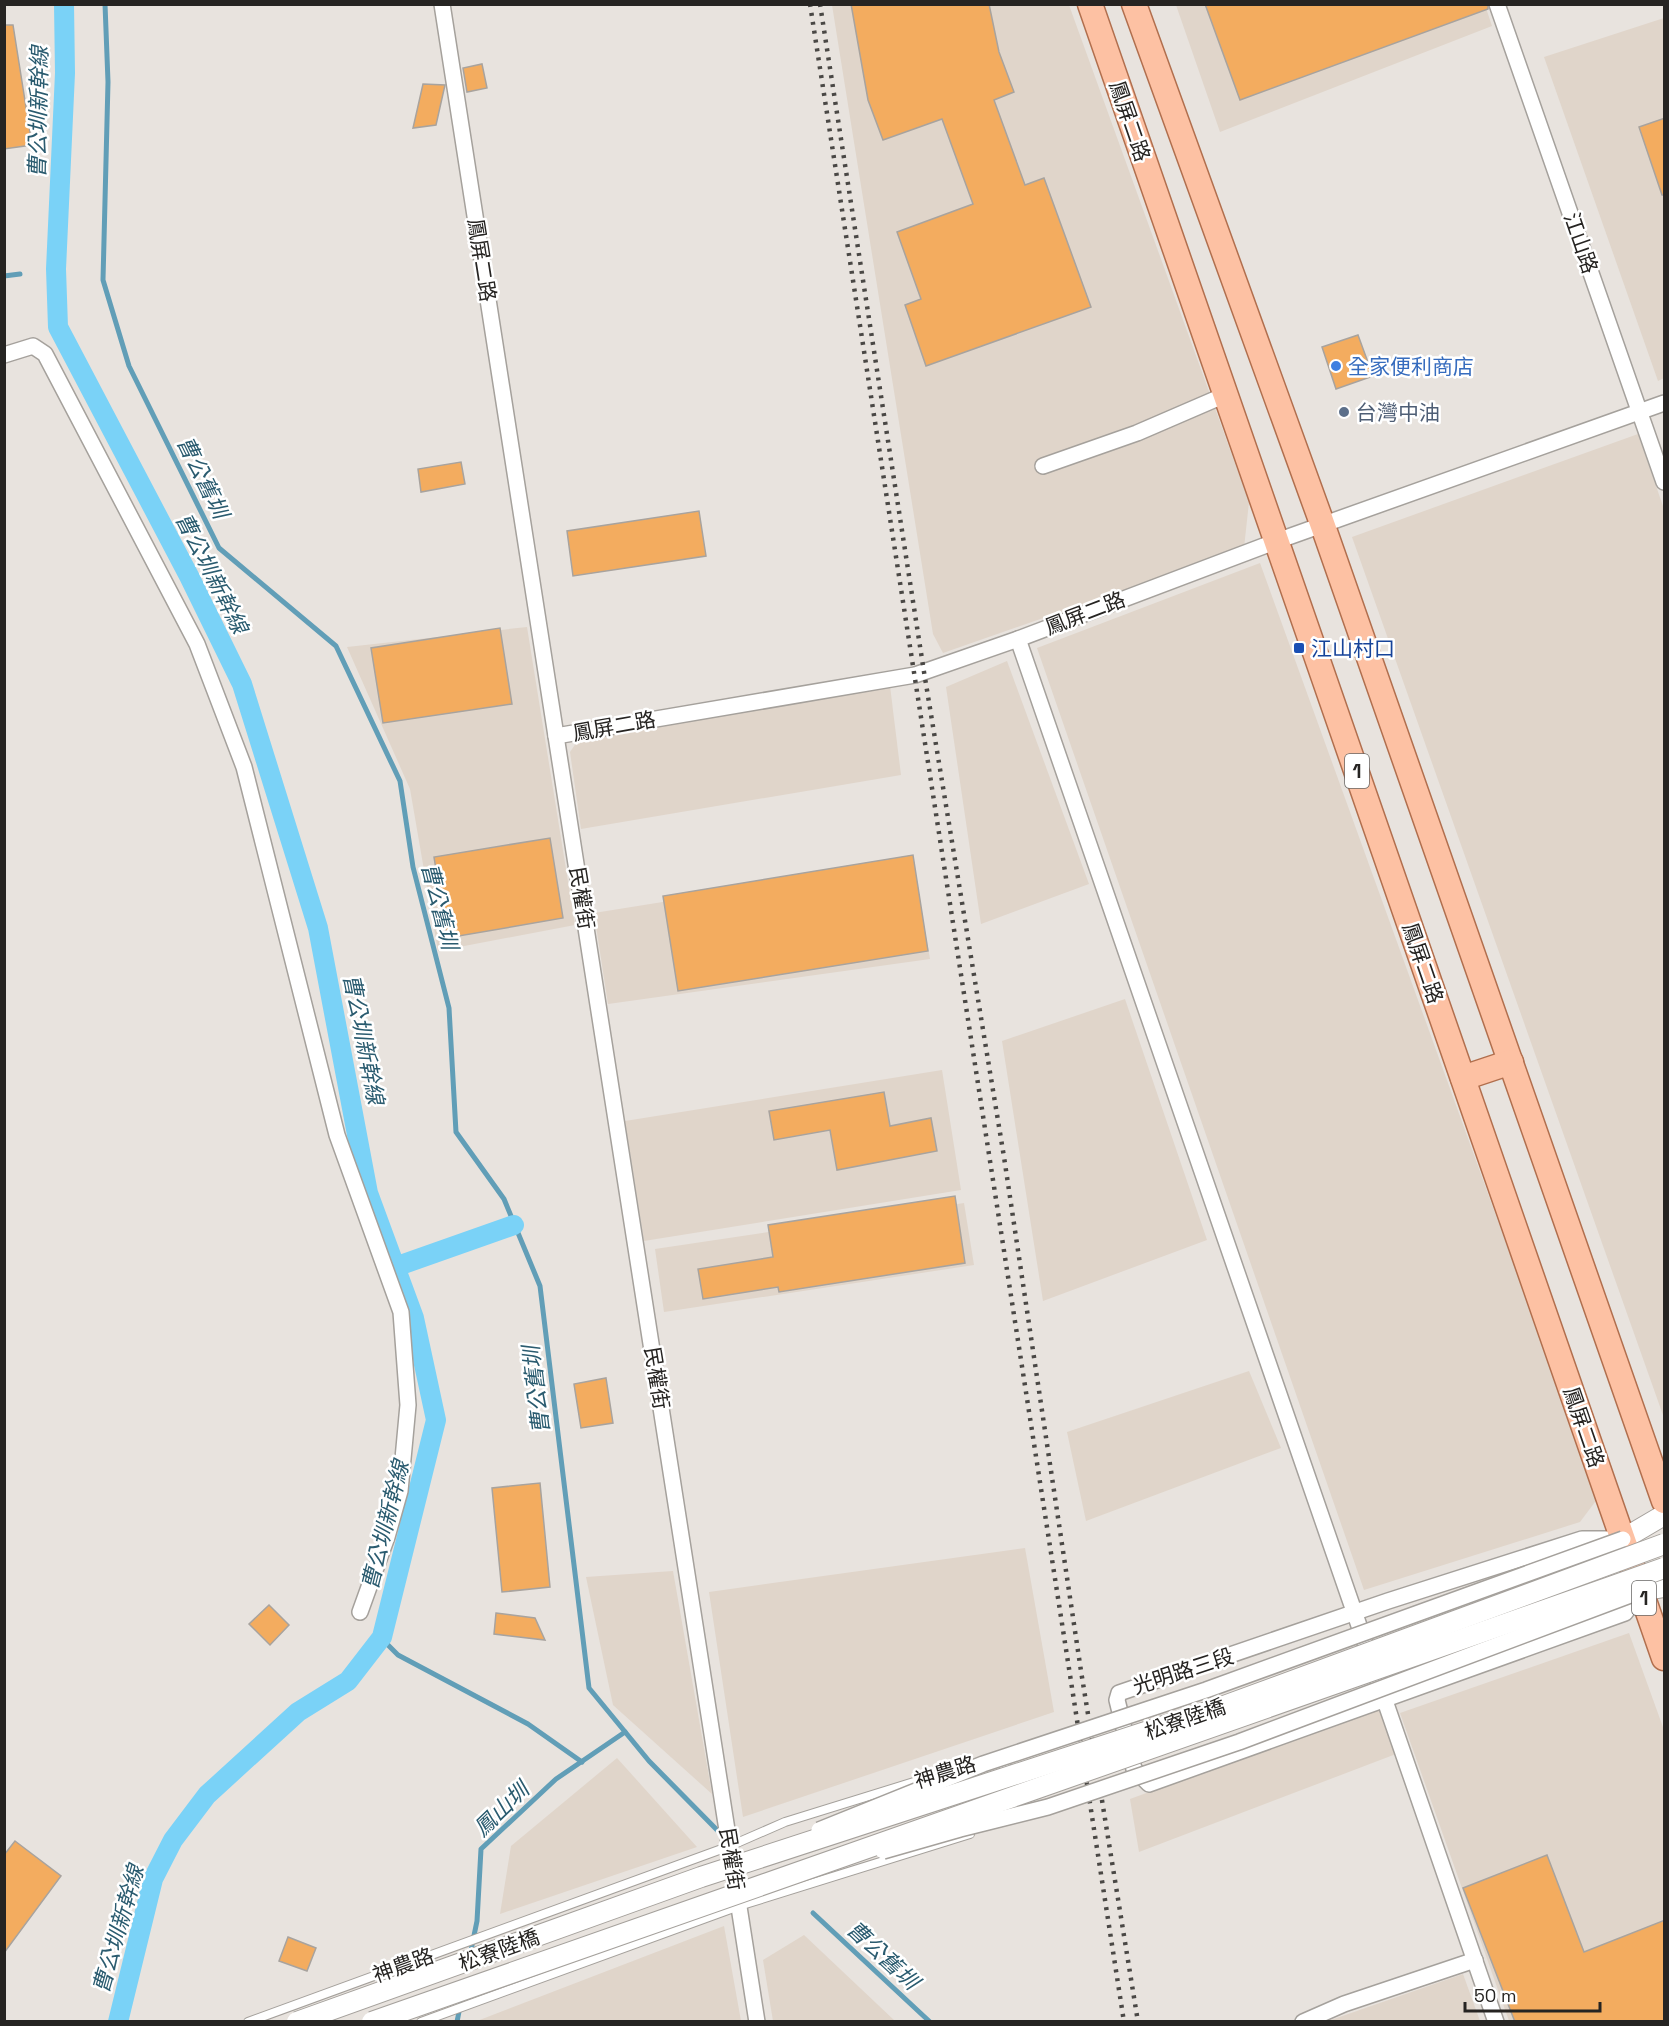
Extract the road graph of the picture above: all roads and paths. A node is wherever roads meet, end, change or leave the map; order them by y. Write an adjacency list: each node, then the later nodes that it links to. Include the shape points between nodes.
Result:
1 (442, 4): 14 (street, 鳳屏二路)
2 (1134, 4): 11 (main road, 鳳屏二路)
3 (1497, 4): 8 (street, 江山路)
4 (1093, 5): 6 (main road, 鳳屏二路 / 1)
5 (4, 355): 23 (street, via 33,346 45,354 197,644 244,767 337,1135 401,1312 408,1405 400,1491)
6 (1225, 395): 9 (street, via 1137,433); 12 (main road, 鳳屏二路 / 1)
7 (1665, 403): 8 (street)
8 (1640, 412): 10 (street, 江山路); 11 (street)
9 (1042, 466)
10 (1665, 482)
11 (1323, 526): 12 (street, 鳳屏二路); 15 (main road, 鳳屏二路)
12 (1277, 541): 13 (street, 鳳屏二路); 16 (main road, 鳳屏二路 / 1)
13 (1018, 639): 14 (street, 鳳屏二路, via 915,675); 24 (street)
14 (556, 735): 27 (street, 民權街)
15 (1511, 1062): 16 (main road); 17 (main road, 鳳屏二路)
16 (1463, 1078): 19 (main road, 鳳屏二路 / 1)
17 (1665, 1501)
18 (1665, 1515): 19 (street, 光明路三段)
19 (1623, 1539): 22 (main road, 1); 24 (street, 光明路三段, via 1582,1539); 28 (street, 松寮陸橋, bridge, via 1206,1690 983,1764)
20 (1665, 1544): 28 (street, 松寮陸橋, bridge, via 1216,1709)
21 (1665, 1568): 29 (street, 松寮陸橋, bridge)
22 (1653, 1589): 25 (main road, 1); 26 (street, 光明路三段, via 1624,1613); 29 (street, 松寮陸橋, bridge, via 1048,1808 960,1829)
23 (360, 1612)
24 (1355, 1612): 26 (street); 26 (street, 光明路三段, via 1119,1692 1117,1700 1134,1769 1149,1784)
25 (1665, 1658)
26 (1385, 1700): 31 (street)
27 (730, 1846): 30 (street, 民權街); 30 (lane, 神農路, via 785,1822 990,1758 1008,1768 1011,1810 1000,1824); 32 (lane, 神農路)
28 (701, 1877): 33 (street, 松寮陸橋, bridge)
29 (707, 1902): 34 (street, 松寮陸橋, bridge)
30 (739, 1906): 35 (lane, 神農路); 36 (street, 民權街)
31 (1475, 1960): 37 (street); 38 (street)
32 (248, 2022)
33 (297, 2022)
34 (372, 2022)
35 (421, 2022)
36 (757, 2022)
37 (1302, 2022)
38 (1496, 2022)

